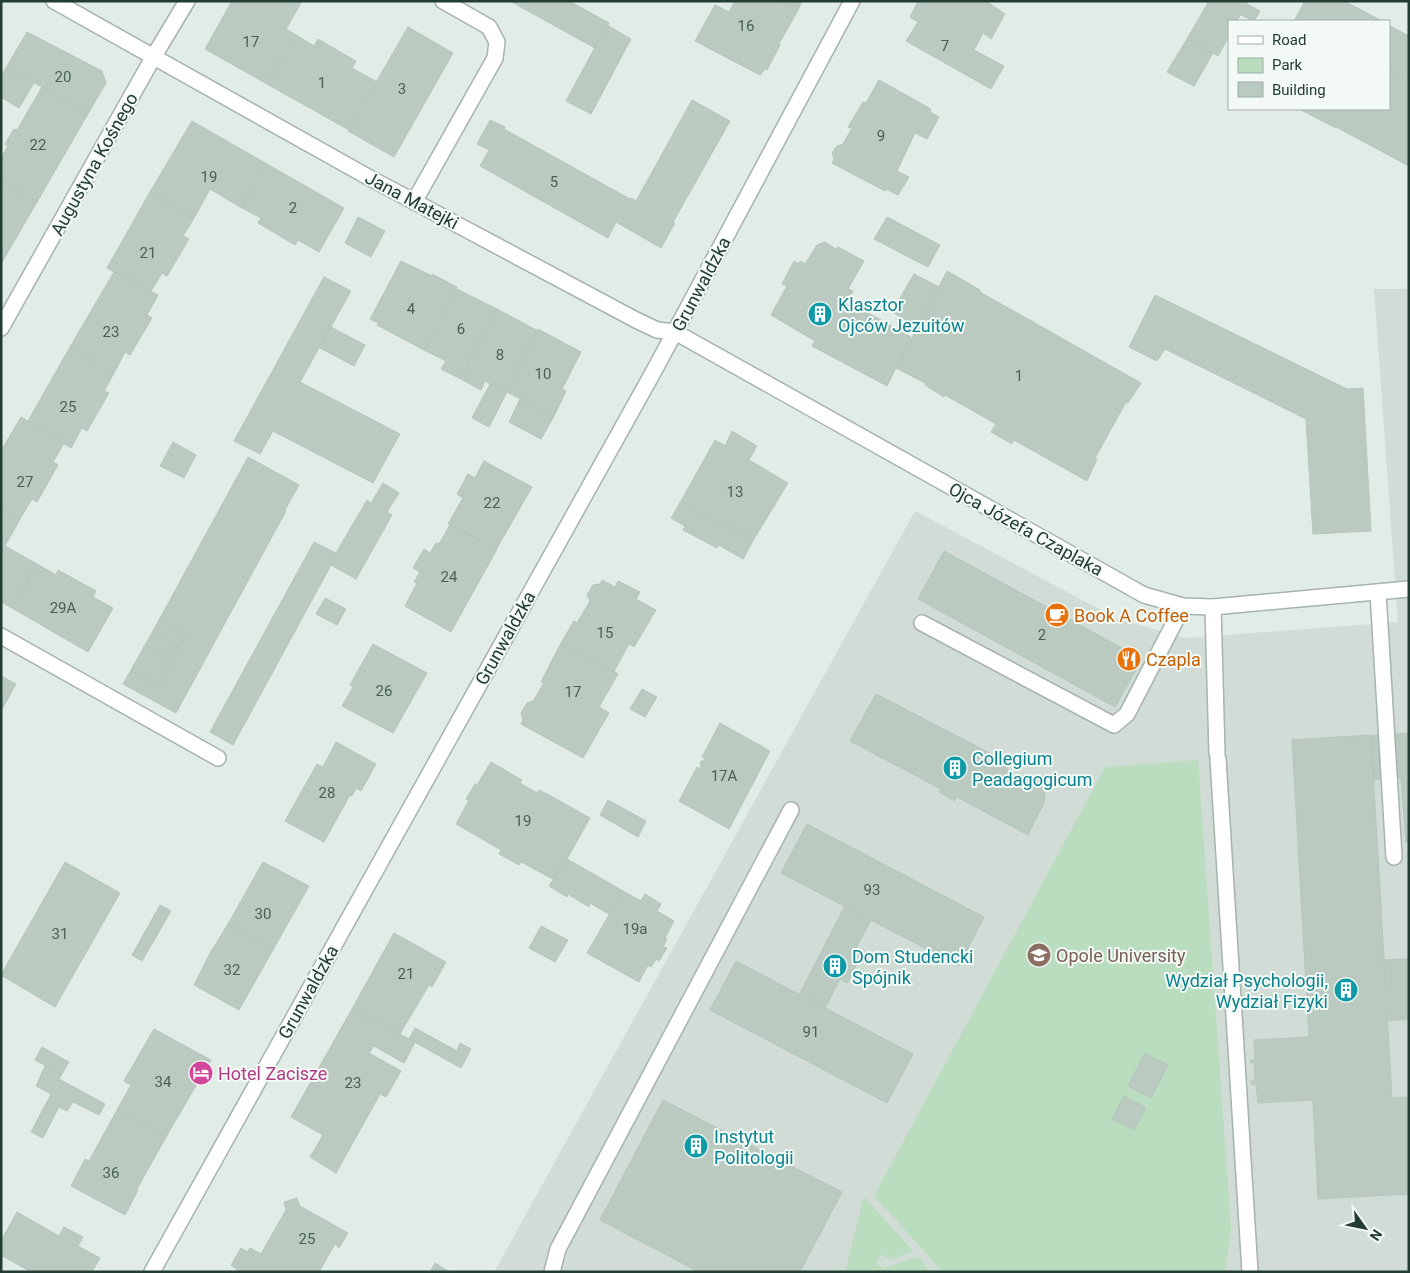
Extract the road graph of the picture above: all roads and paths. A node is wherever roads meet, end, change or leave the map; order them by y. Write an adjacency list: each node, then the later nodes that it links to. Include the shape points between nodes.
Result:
1 (54, 1): 5 (street, Jana Matejki)
2 (187, 1): 5 (street, Augustyna Kośnego)
3 (443, 1): 6 (street, via 489,27 497,42 495,58)
4 (852, 1): 8 (street, Grunwaldzka)
5 (154, 56): 6 (street, Jana Matejki); 7 (street, Augustyna Kośnego)
6 (414, 202): 8 (street, Jana Matejki, via 636,320 657,330)
7 (1, 328)
8 (675, 332): 11 (street, Ojca Józefa Czaplaka, via 1144,595); 18 (street, Grunwaldzka)
9 (1409, 589): 10 (street, Ojca Józefa Czaplaka)
10 (1378, 592): 12 (street, Ojca Józefa Czaplaka); 17 (street)
11 (1183, 606): 12 (street, Ojca Józefa Czaplaka); 13 (street, via 1127,714 1114,726)
12 (1213, 607): 20 (street, via 1217,756)
13 (922, 623)
14 (1, 636): 15 (street)
15 (218, 758)
16 (791, 810): 19 (street, via 558,1249)
17 (1394, 857)
18 (152, 1272)
19 (552, 1272)
20 (1250, 1272)

